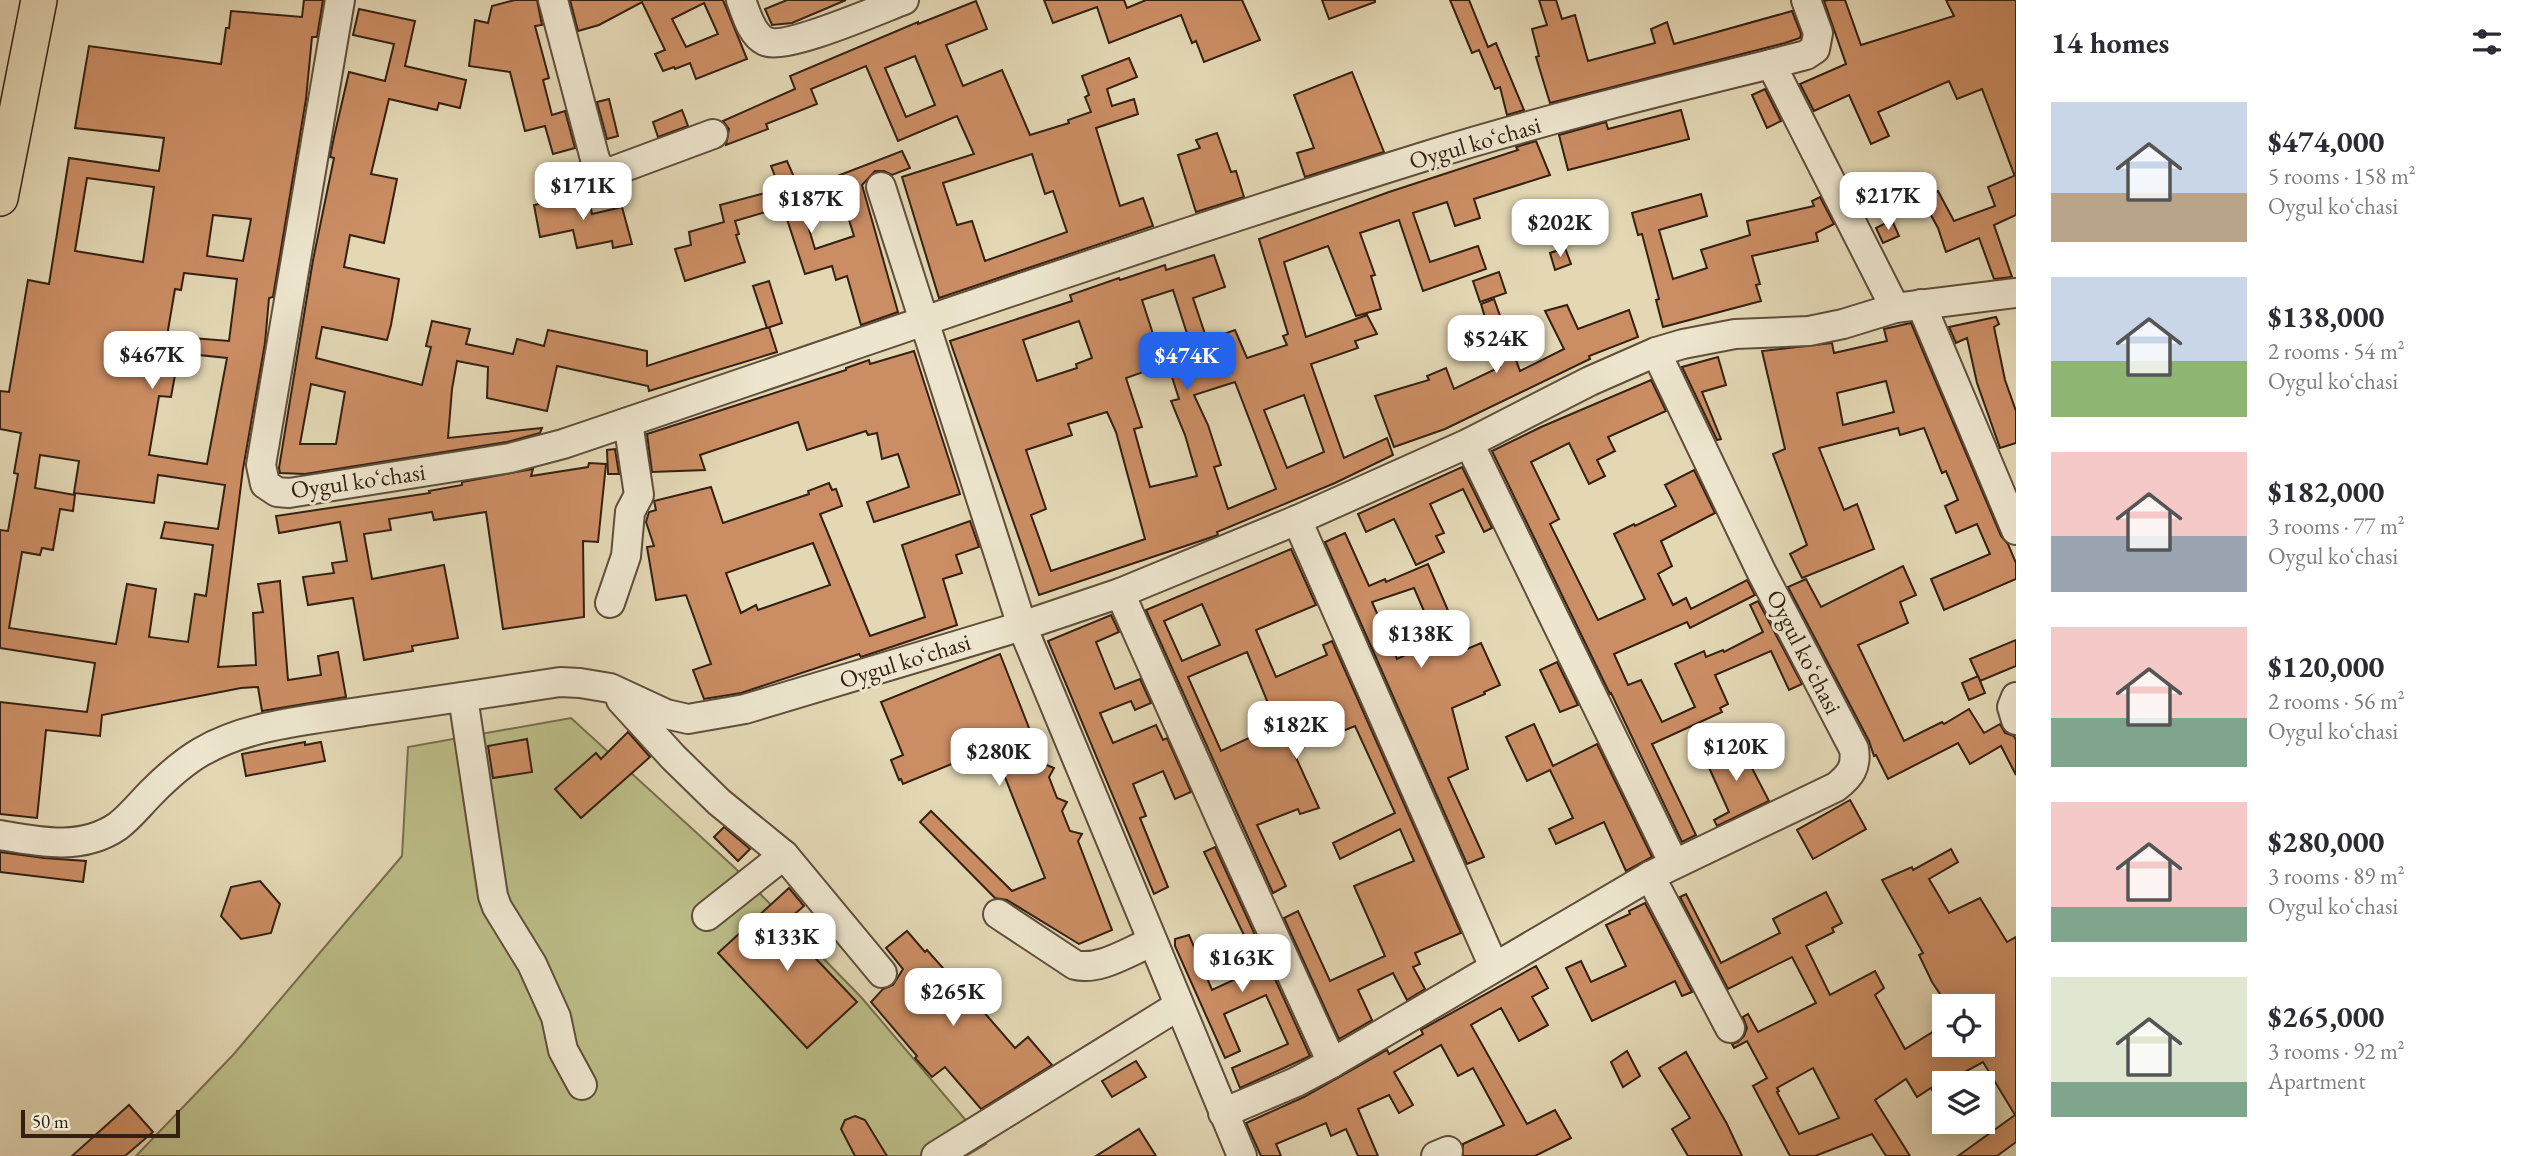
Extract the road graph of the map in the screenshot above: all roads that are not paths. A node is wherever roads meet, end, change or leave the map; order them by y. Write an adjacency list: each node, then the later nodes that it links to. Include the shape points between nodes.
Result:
1 (39, 0): 10 (main road)
2 (340, 0): 15 (street, Oygul koʻchasi, via 261,465 265,484 289,493 510,458)
3 (553, 0): 8 (street, via 601,169 617,170)
4 (741, 0): 5 (street, via 756,33 765,42 778,43)
5 (904, 0)
6 (1806, 0): 7 (street, Oygul koʻchasi, via 1818,33 1815,49)
7 (1771, 64): 12 (street); 13 (street, Oygul koʻchasi, via 1429,155)
8 (713, 134)
9 (881, 187): 13 (street)
10 (0, 198)
11 (2016, 293): 12 (street, Oygul koʻchasi)
12 (1908, 306): 14 (street, Oygul koʻchasi, via 1809,331 1735,334); 18 (street)
13 (922, 320): 15 (street, Oygul koʻchasi); 21 (street)
14 (1656, 352): 16 (street, Oygul koʻchasi); 30 (street, Oygul koʻchasi, via 1856,759 1853,770 1836,787)
15 (628, 422): 20 (street, via 639,495 630,512 626,556)
16 (1469, 443): 17 (street, Oygul koʻchasi); 30 (street)
17 (1297, 520): 19 (street, Oygul koʻchasi); 34 (street)
18 (2016, 530)
19 (1120, 593): 21 (street, Oygul koʻchasi); 38 (street)
20 (610, 603)
21 (1022, 626): 25 (street, Oygul koʻchasi, via 746,709); 33 (street)
22 (610, 688): 23 (street, Oygul koʻchasi, via 559,682); 25 (street, Oygul koʻchasi); 27 (street)
23 (463, 697): 28 (street, Oygul koʻchasi, via 304,720 228,739 176,768 120,824 85,841 44,842); 39 (street, via 493,897 532,964 556,1017 562,1051)
24 (2016, 697): 26 (street, via 2012,707)
25 (688, 719): 27 (street, via 671,735)
26 (2016, 720)
27 (673, 757): 29 (street)
28 (0, 835)
29 (784, 855): 32 (street); 35 (street)
30 (1662, 870): 34 (street, Oygul koʻchasi); 37 (street)
31 (998, 915): 33 (street, via 1083,967)
32 (707, 916)
33 (1152, 942): 36 (street)
34 (1493, 967): 38 (street, Oygul koʻchasi)
35 (882, 973)
36 (1178, 1006): 40 (street); 41 (street)
37 (1730, 1028)
38 (1332, 1063): 40 (street, Oygul koʻchasi)
39 (582, 1085)
40 (1223, 1113): 42 (street)
41 (936, 1156)
42 (1242, 1156)

